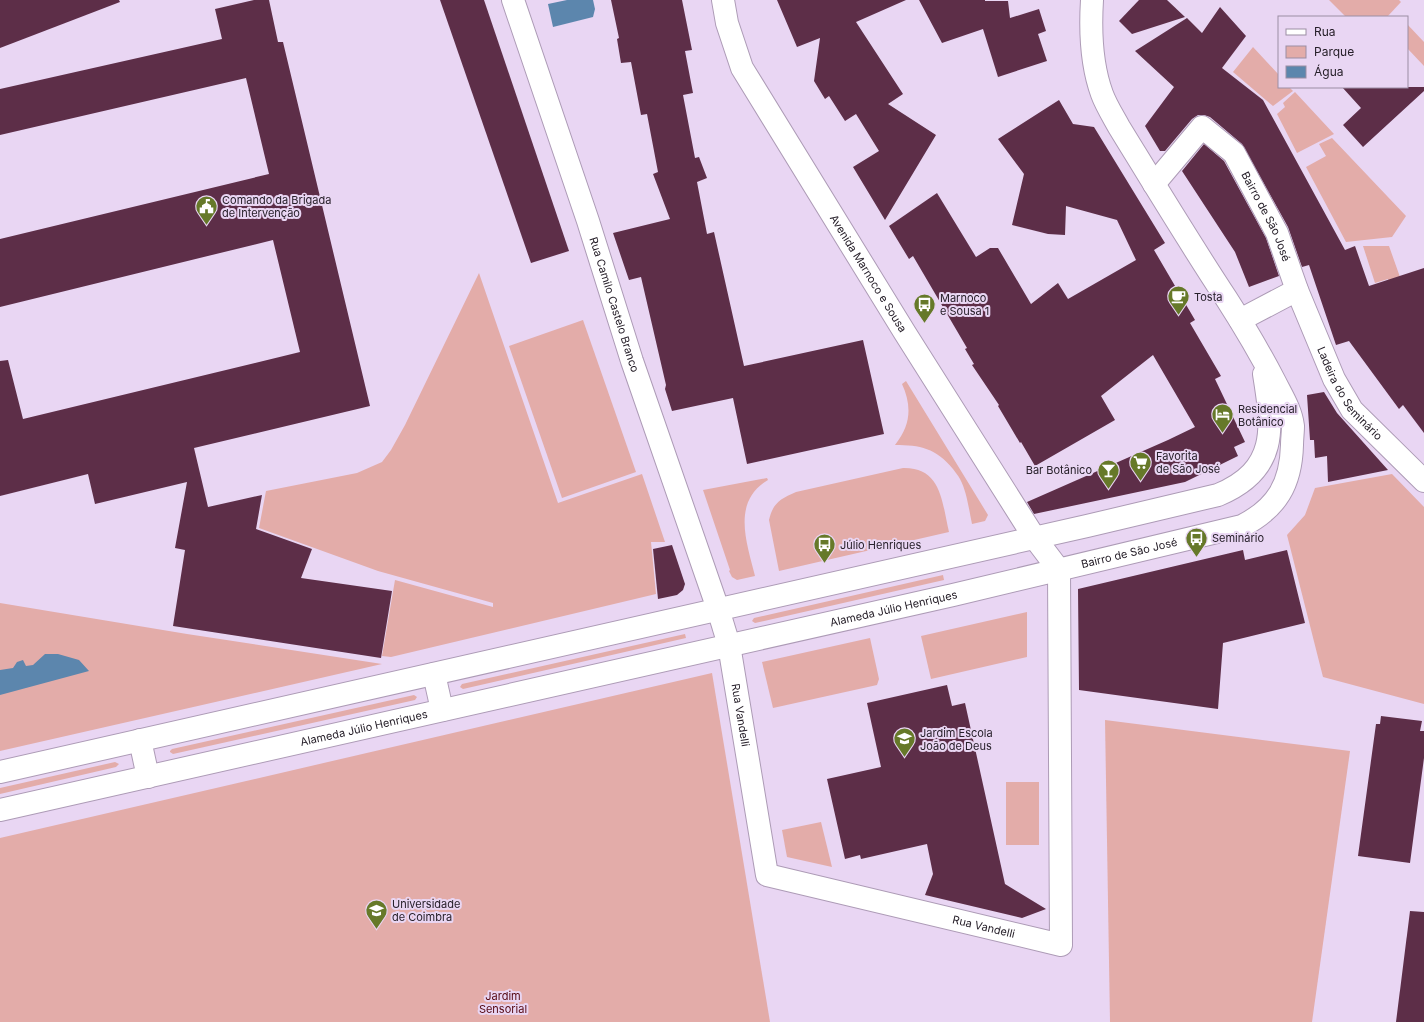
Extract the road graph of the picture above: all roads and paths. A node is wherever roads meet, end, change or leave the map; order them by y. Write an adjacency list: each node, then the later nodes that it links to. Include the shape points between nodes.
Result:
1 (513, 0): 11 (main road, Rua Camilo Castelo Branco)
2 (723, 0): 9 (main road, Avenida Marnoco e Sousa, via 727,23 742,68)
3 (1092, 0): 4 (main road, Bairro de São José, via 1090,26 1093,61 1102,94)
4 (1154, 184): 5 (main road, Bairro de São José, via 1202,127 1234,153 1277,233); 6 (main road, Bairro de São José)
5 (1297, 290): 6 (main road); 8 (main road, Ladeira do Seminário, via 1334,379 1352,410)
6 (1240, 320): 7 (main road, Bairro de São José)
7 (1262, 357): 9 (main road, Bairro de São José, via 1270,428 1262,460 1243,482 1229,490 1199,500); 10 (main road, Bairro de São José, via 1289,410 1293,426 1292,460 1288,476 1282,492 1273,504 1242,526)
8 (1424, 481)
9 (1034, 537): 10 (main road, Avenida Marnoco e Sousa); 11 (main road)
10 (1059, 570): 12 (main road, Alameda Júlio Henriques); 12 (main road, Rua Vandelli, via 1061,945 768,875)
11 (718, 609): 12 (main road); 13 (main road)
12 (728, 645): 14 (main road, Alameda Júlio Henriques)
13 (434, 674): 14 (main road); 15 (main road)
14 (442, 710): 17 (main road, Alameda Júlio Henriques)
15 (140, 740): 16 (main road); 17 (main road)
16 (0, 772)
17 (148, 777): 18 (main road, Alameda Júlio Henriques)
18 (0, 810)

